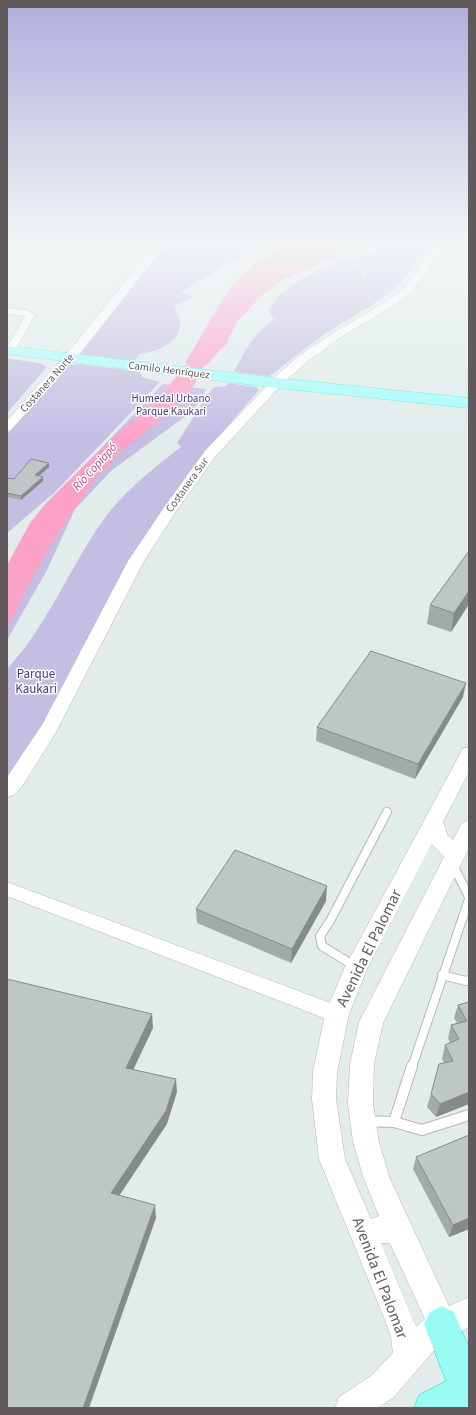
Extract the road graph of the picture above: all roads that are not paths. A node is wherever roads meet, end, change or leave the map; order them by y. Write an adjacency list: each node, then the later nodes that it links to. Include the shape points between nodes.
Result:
1 (109, 309): 5 (street, Costanera Norte)
2 (379, 309): 6 (street, Costanera Sur, via 324,344)
3 (7, 312): 4 (street, via 30,315)
4 (8, 350): 5 (main road, Camilo Henríquez)
5 (70, 358): 6 (main road, Camilo Henríquez); 10 (street, Costanera Norte)
6 (276, 383): 7 (main road, Camilo Henríquez); 12 (street, Costanera Sur, via 210,454 170,509 136,561 50,726)
7 (328, 389): 8 (main road, Camilo Henríquez); 9 (main road, Camilo Henríquez)
8 (469, 403)
9 (469, 408)
10 (7, 428)
11 (469, 754): 14 (street, Avenida El Palomar)
12 (7, 790)
13 (387, 812): 19 (lane, via 320,936 322,946)
14 (433, 822): 16 (street, via 440,840); 19 (street, Avenida El Palomar)
15 (469, 828): 16 (street)
16 (453, 859): 18 (lane); 24 (street, via 371,1022 362,1058)
17 (7, 888): 22 (street)
18 (469, 898): 20 (lane)
19 (356, 967): 22 (street, Avenida El Palomar)
20 (442, 975): 21 (lane); 25 (lane)
21 (469, 980)
22 (337, 1014): 27 (street, Avenida El Palomar, via 325,1072 326,1122 332,1159)
23 (469, 1115): 25 (lane, via 422,1130)
24 (362, 1121): 25 (lane); 26 (street, via 374,1175)
25 (394, 1122)
26 (396, 1230): 27 (street, via 377,1229); 28 (street)
27 (365, 1239): 29 (street, Avenida El Palomar, via 399,1320)
28 (456, 1318): 29 (street, via 422,1340); 30 (highway)
29 (408, 1359): 31 (street, via 382,1387)
30 (468, 1395): 32 (highway)
31 (350, 1408)
32 (432, 1408)

